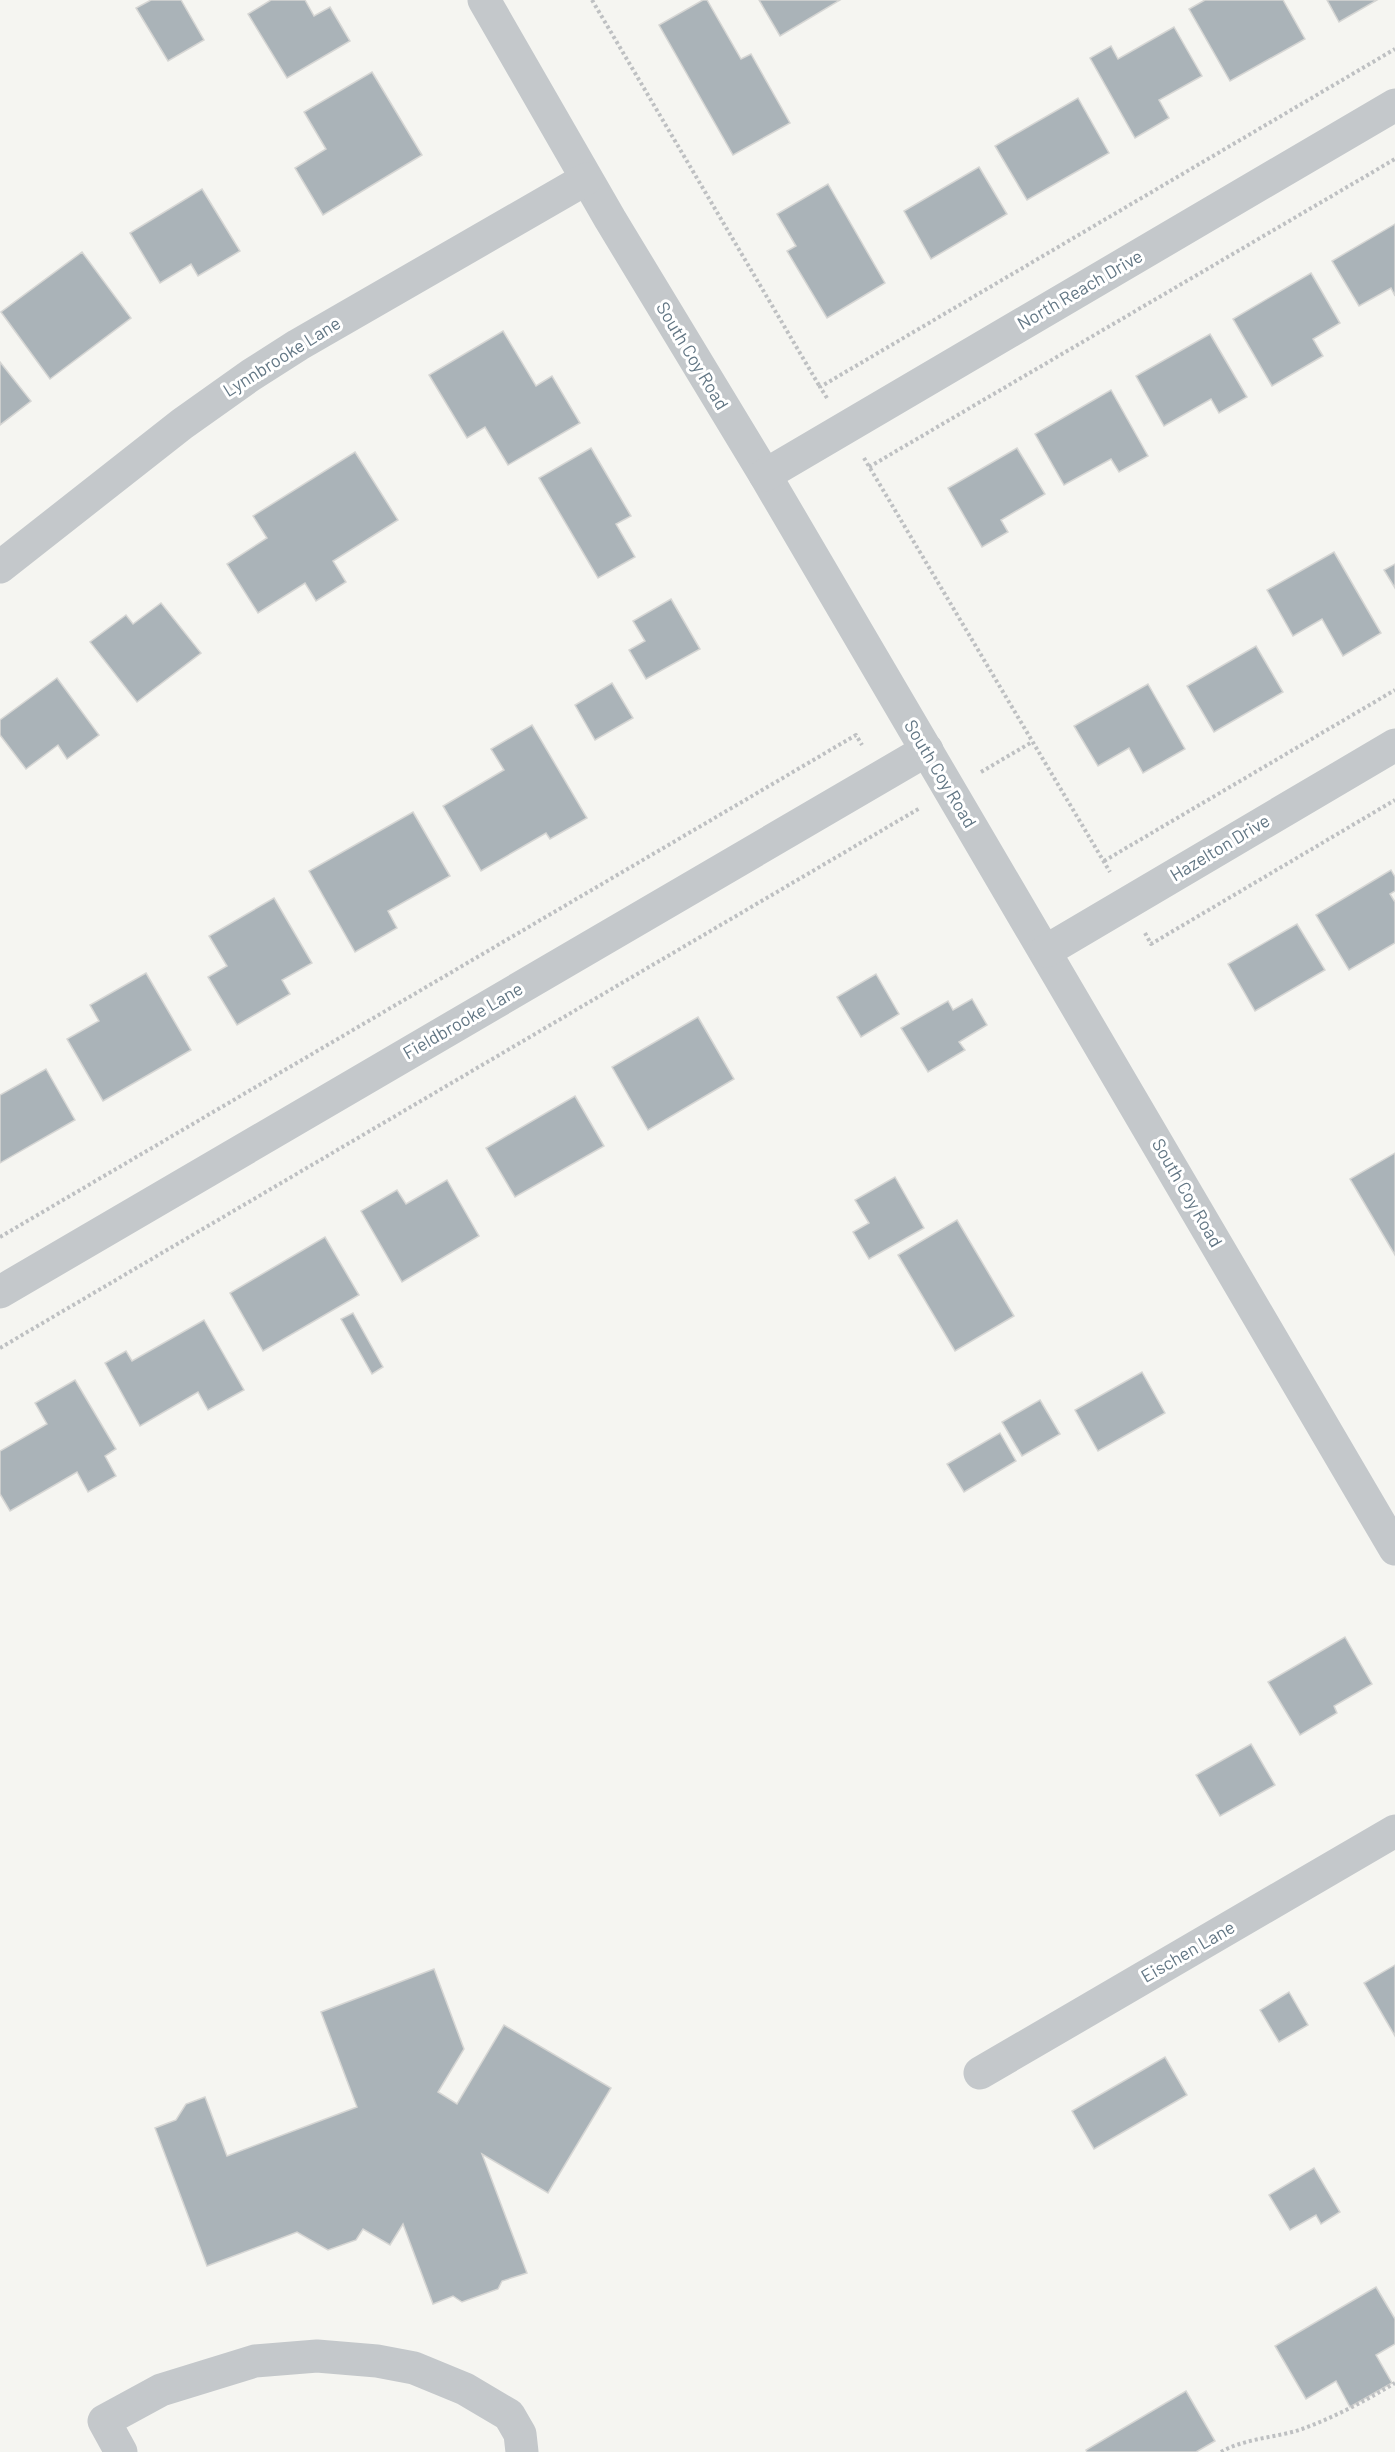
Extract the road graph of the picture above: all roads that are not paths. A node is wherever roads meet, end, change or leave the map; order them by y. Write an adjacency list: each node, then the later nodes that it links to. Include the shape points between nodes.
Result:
1 (490, 2): 3 (street, South Coy Road)
2 (1395, 105): 4 (street, North Reach Drive)
3 (586, 179): 4 (street, South Coy Road); 5 (street, Lynnbrooke Lane, via 251,375 182,424)
4 (765, 475): 7 (street, South Coy Road)
5 (0, 567)
6 (1395, 745): 8 (street, Hazelton Drive)
7 (927, 750): 8 (street, South Coy Road); 9 (street, Fieldbrooke Lane)
8 (1046, 951): 10 (street, South Coy Road)
9 (0, 1292)
10 (1395, 1549)
11 (1395, 1831): 12 (street, Eischen Lane)
12 (980, 2073)
13 (121, 2452): 14 (street, via 104,2421 161,2390 255,2361 317,2356 414,2368 465,2389 509,2415 520,2434)
14 (522, 2452)

